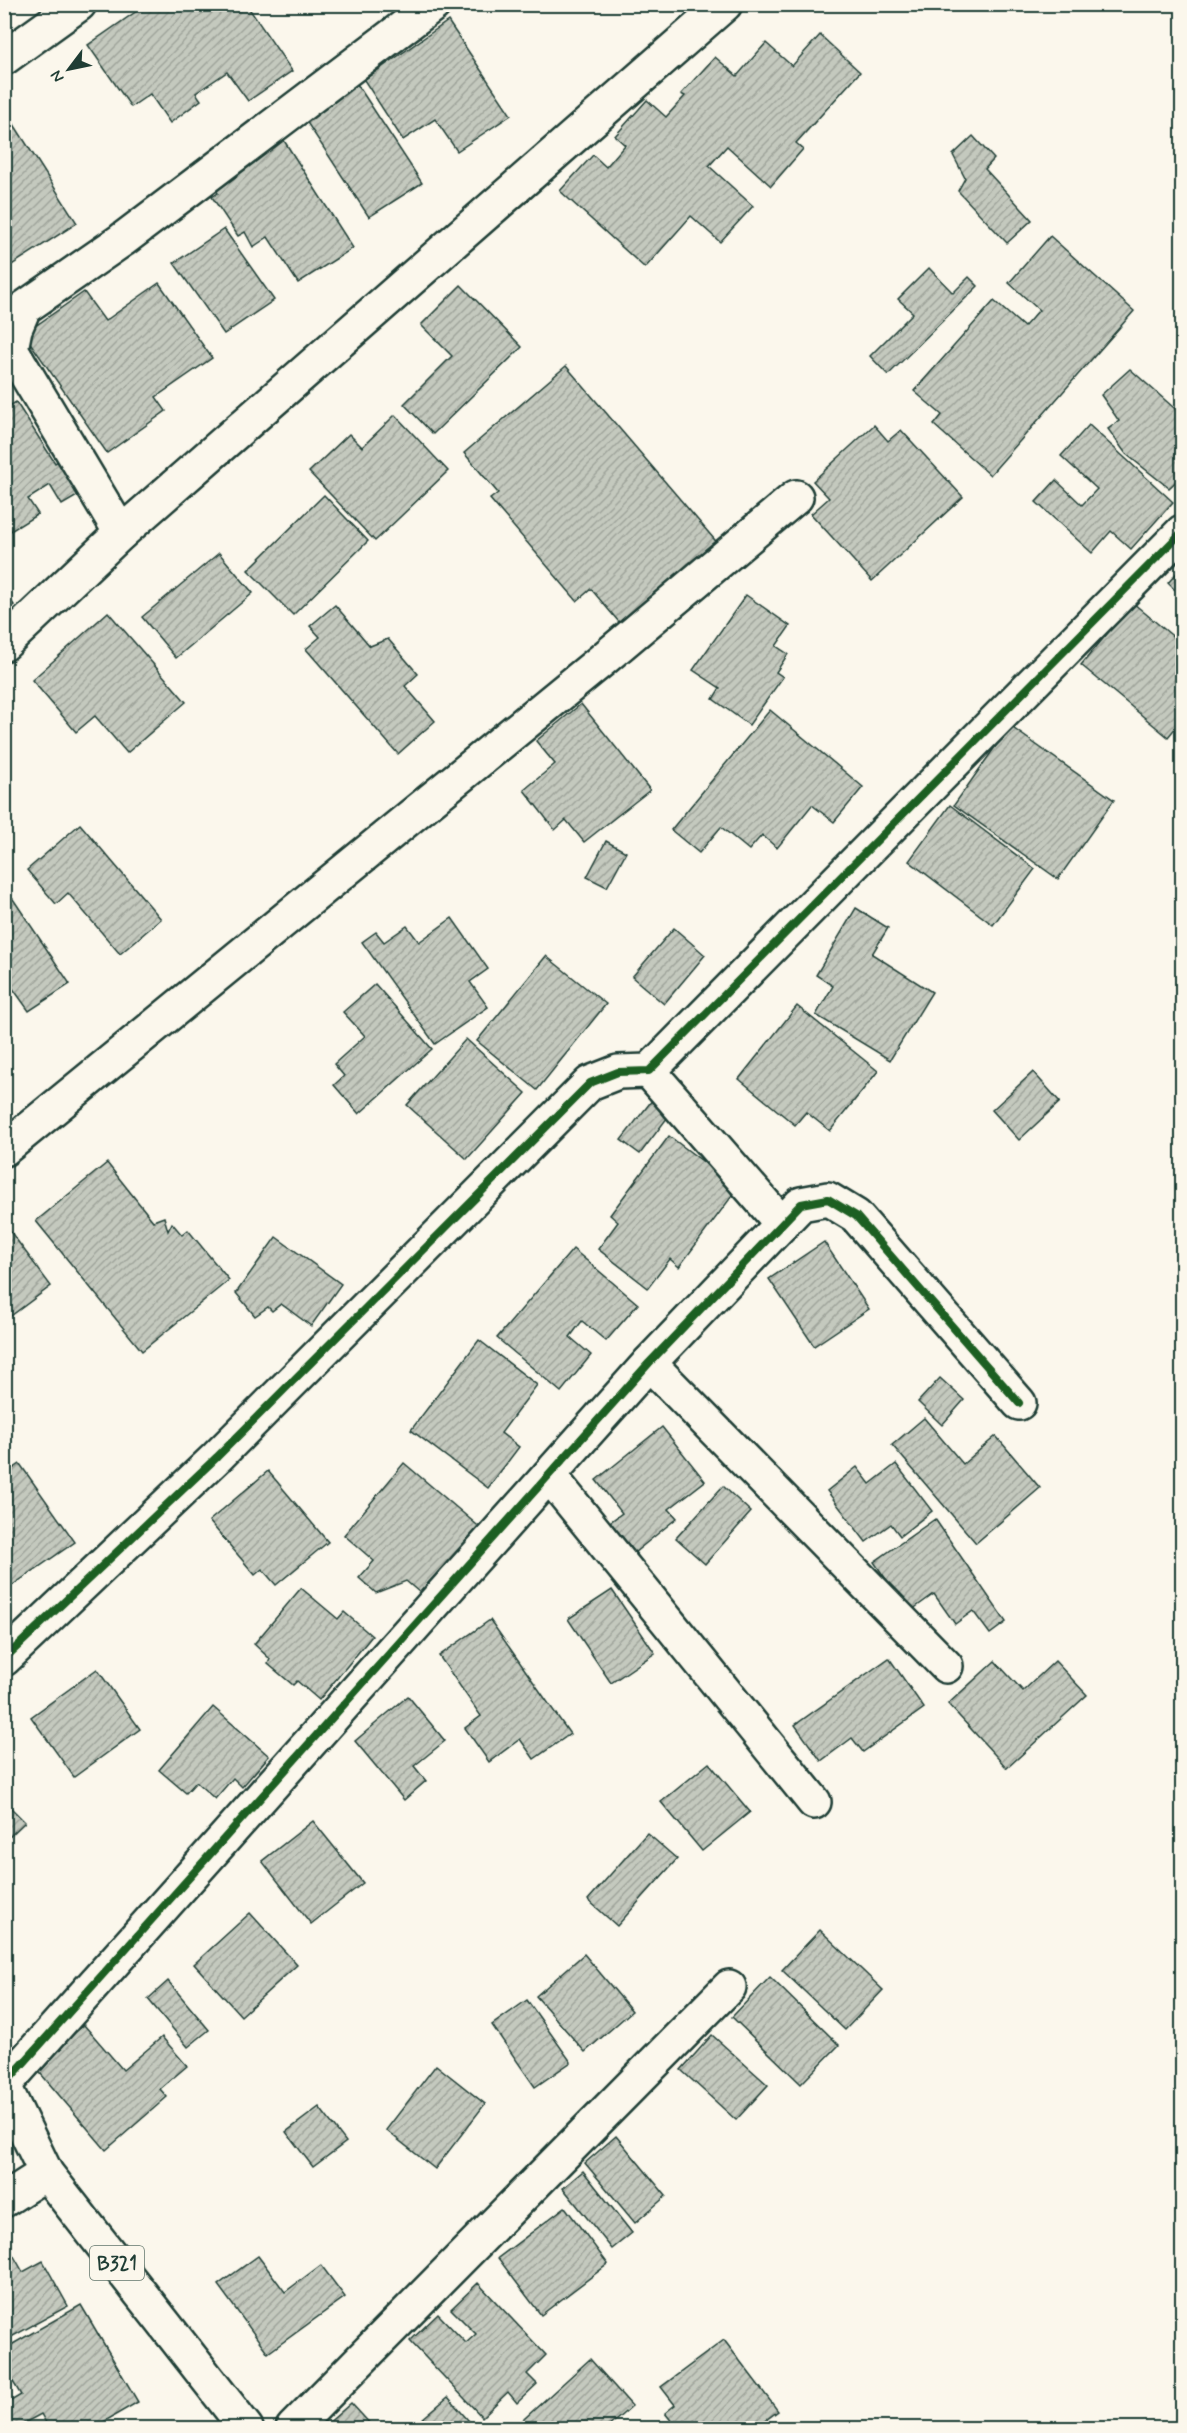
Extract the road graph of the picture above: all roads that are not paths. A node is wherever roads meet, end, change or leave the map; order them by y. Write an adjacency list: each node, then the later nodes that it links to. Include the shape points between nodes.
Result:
1 (79, 4): 4 (street)
2 (434, 4): 7 (street, via 122,240 24,308 11,349)
3 (725, 4): 7 (street)
4 (4, 58)
5 (796, 497): 10 (street)
6 (1182, 532): 9 (street)
7 (121, 533): 8 (street)
8 (4, 644)
9 (649, 1071): 11 (street); 15 (street, via 618,1072 590,1083 217,1457)
10 (4, 1149)
11 (782, 1224): 12 (street); 13 (street, via 801,1204 828,1199 856,1216)
12 (649, 1363): 14 (street); 16 (street)
13 (1019, 1403)
14 (549, 1475): 17 (street); 19 (street)
15 (4, 1659)
16 (946, 1666)
17 (814, 1802)
18 (729, 1987): 23 (street)
19 (4, 2086): 20 (street, B321)
20 (46, 2173): 21 (street); 22 (street, B321)
21 (4, 2200)
22 (246, 2428)
23 (293, 2428)

